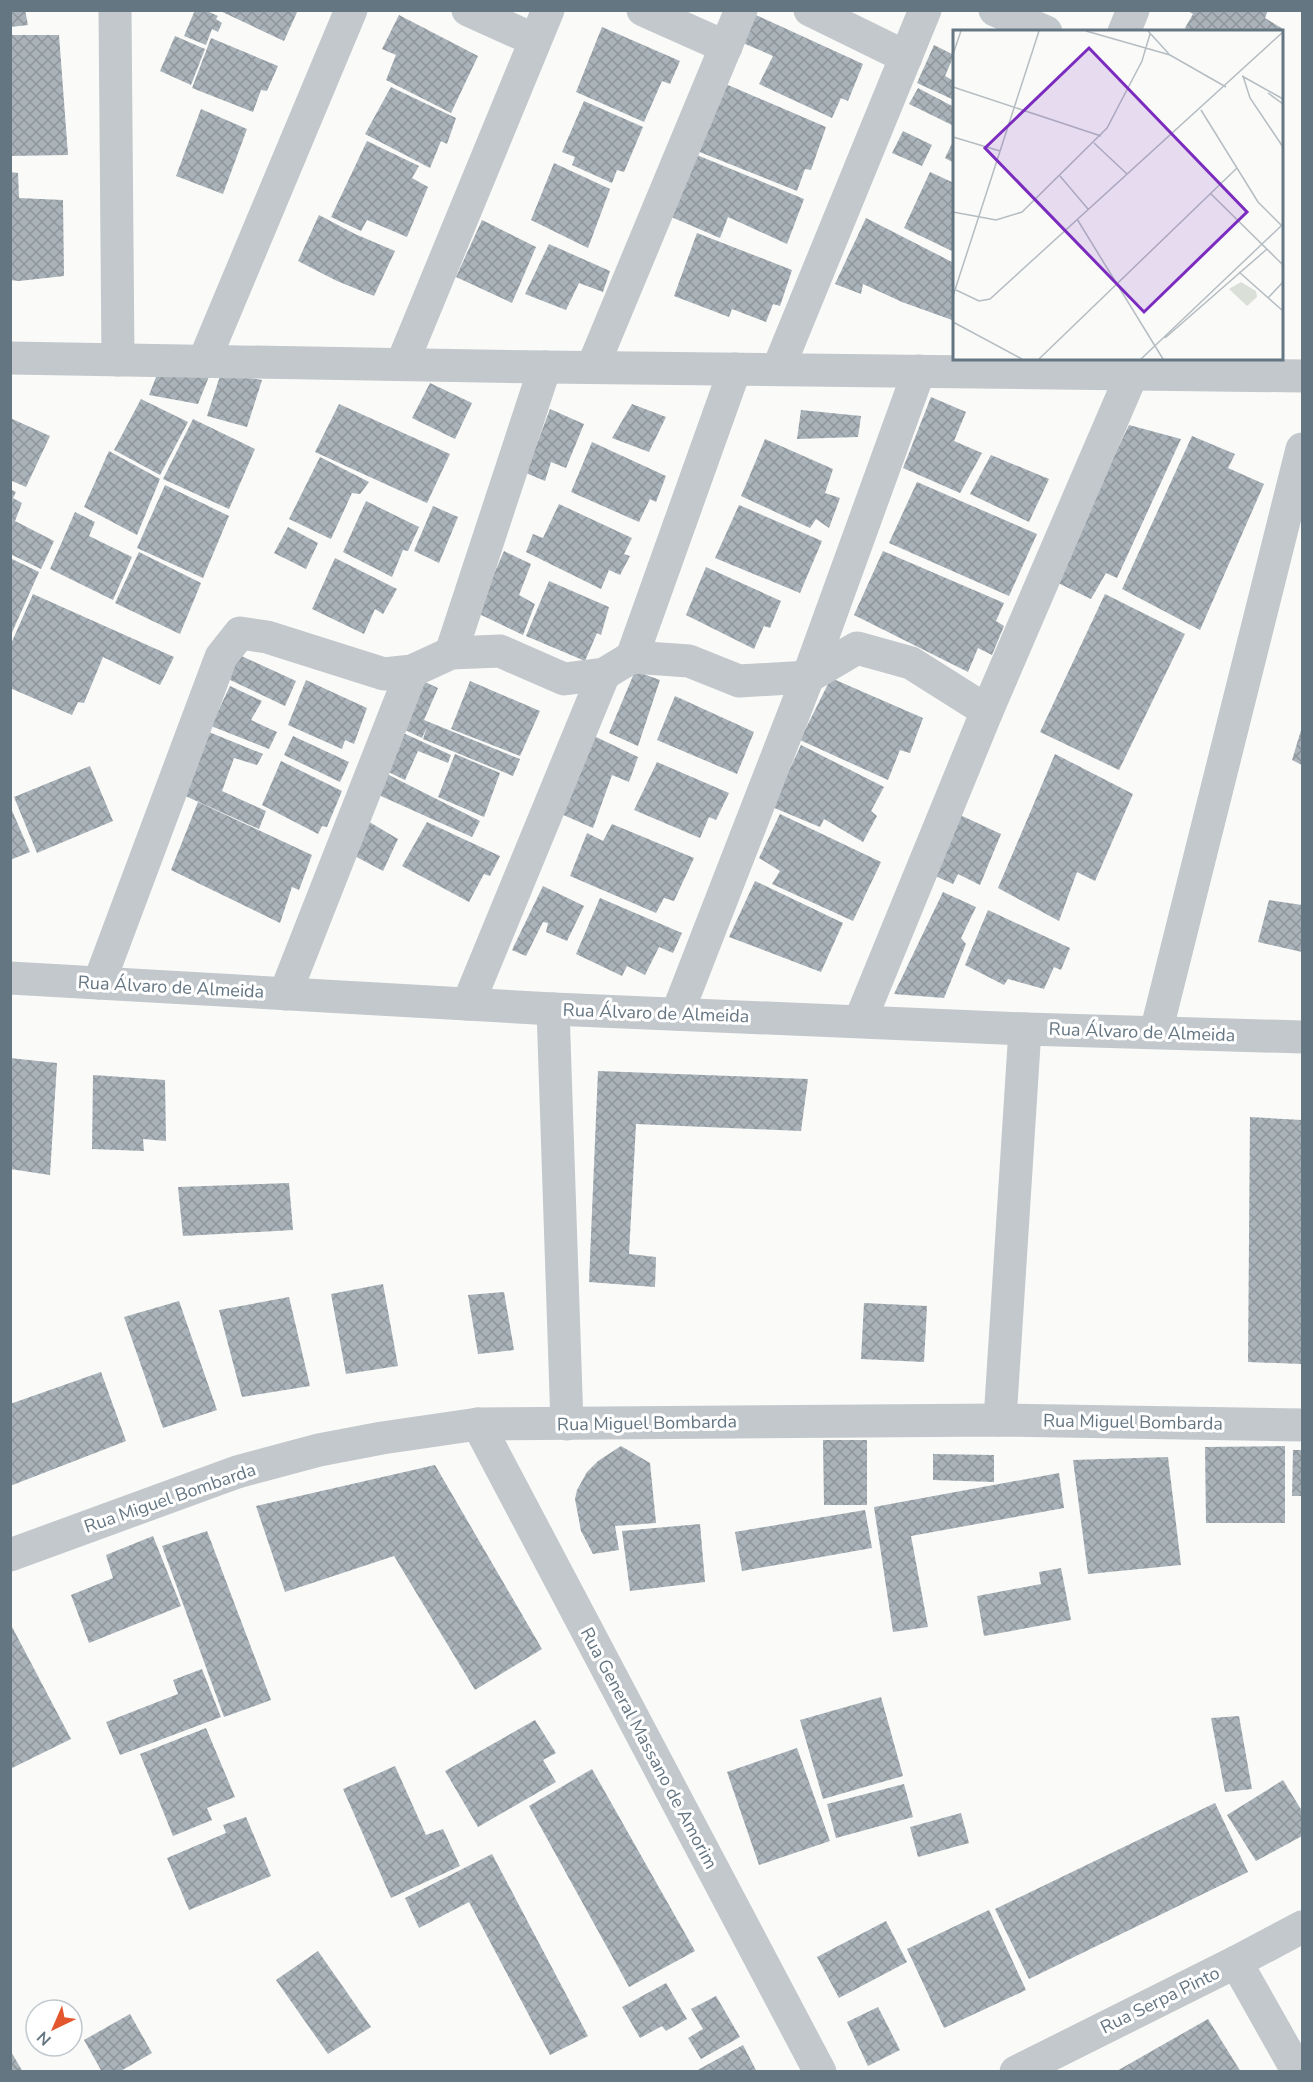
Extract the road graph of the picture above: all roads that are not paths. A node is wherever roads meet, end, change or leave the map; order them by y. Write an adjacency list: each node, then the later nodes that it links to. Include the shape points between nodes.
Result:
1 (115, 10): 17 (street)
2 (351, 10): 18 (street)
3 (468, 10): 13 (street)
4 (548, 10): 13 (street)
5 (643, 10): 14 (street)
6 (741, 10): 14 (street)
7 (810, 10): 15 (street)
8 (925, 10): 15 (street)
9 (995, 10): 11 (street)
10 (1133, 10): 12 (street)
11 (1041, 30)
12 (1125, 30)
13 (535, 40): 19 (street)
14 (726, 47): 21 (street)
15 (906, 57): 24 (street)
16 (10, 358): 17 (street)
17 (118, 360): 18 (street)
18 (204, 361): 19 (street)
19 (402, 364): 22 (street)
20 (979, 365): 25 (street); 26 (street)
21 (593, 366): 22 (street); 23 (street)
22 (544, 367): 29 (street)
23 (735, 369): 24 (street); 30 (street)
24 (778, 369): 25 (street)
25 (919, 371): 33 (street)
26 (1132, 374): 27 (street); 34 (street)
27 (1302, 376)
28 (1302, 449): 43 (street)
29 (451, 653): 31 (street); 32 (street, via 500,651 564,679)
30 (632, 657): 32 (street); 33 (street, via 689,661 739,681)
31 (412, 671): 36 (street, via 384,674 267,637 240,633 221,657); 37 (street)
32 (604, 674): 38 (street)
33 (808, 677): 34 (street, via 857,648 911,663); 40 (street)
34 (987, 711): 41 (street)
35 (10, 978): 36 (street, Rua Álvaro de Almeida)
36 (99, 983): 37 (street, Rua Álvaro de Almeida)
37 (285, 994): 38 (street, Rua Álvaro de Almeida)
38 (468, 1004): 39 (street, Rua Álvaro de Almeida)
39 (553, 1009): 40 (street, Rua Álvaro de Almeida); 47 (street)
40 (677, 1014): 41 (street, Rua Álvaro de Almeida)
41 (860, 1022): 42 (street, Rua Álvaro de Almeida)
42 (1025, 1029): 43 (street, Rua Álvaro de Almeida); 45 (street)
43 (1156, 1032): 44 (street, Rua Álvaro de Almeida)
44 (1302, 1037)
45 (1000, 1420): 47 (street, Rua Miguel Bombarda); 48 (street, Rua Miguel Bombarda)
46 (478, 1424): 47 (street, Rua Miguel Bombarda); 49 (street, Rua Miguel Bombarda, via 319,1450 237,1472); 52 (street, Rua General Massano de Amorim)
47 (567, 1424)
48 (1302, 1425)
49 (10, 1555)
50 (1302, 1927): 51 (street, Rua Serpa Pinto)
51 (1236, 1962): 53 (street, Rua Serpa Pinto); 54 (street)
52 (820, 2072)
53 (1016, 2072)
54 (1298, 2072)

